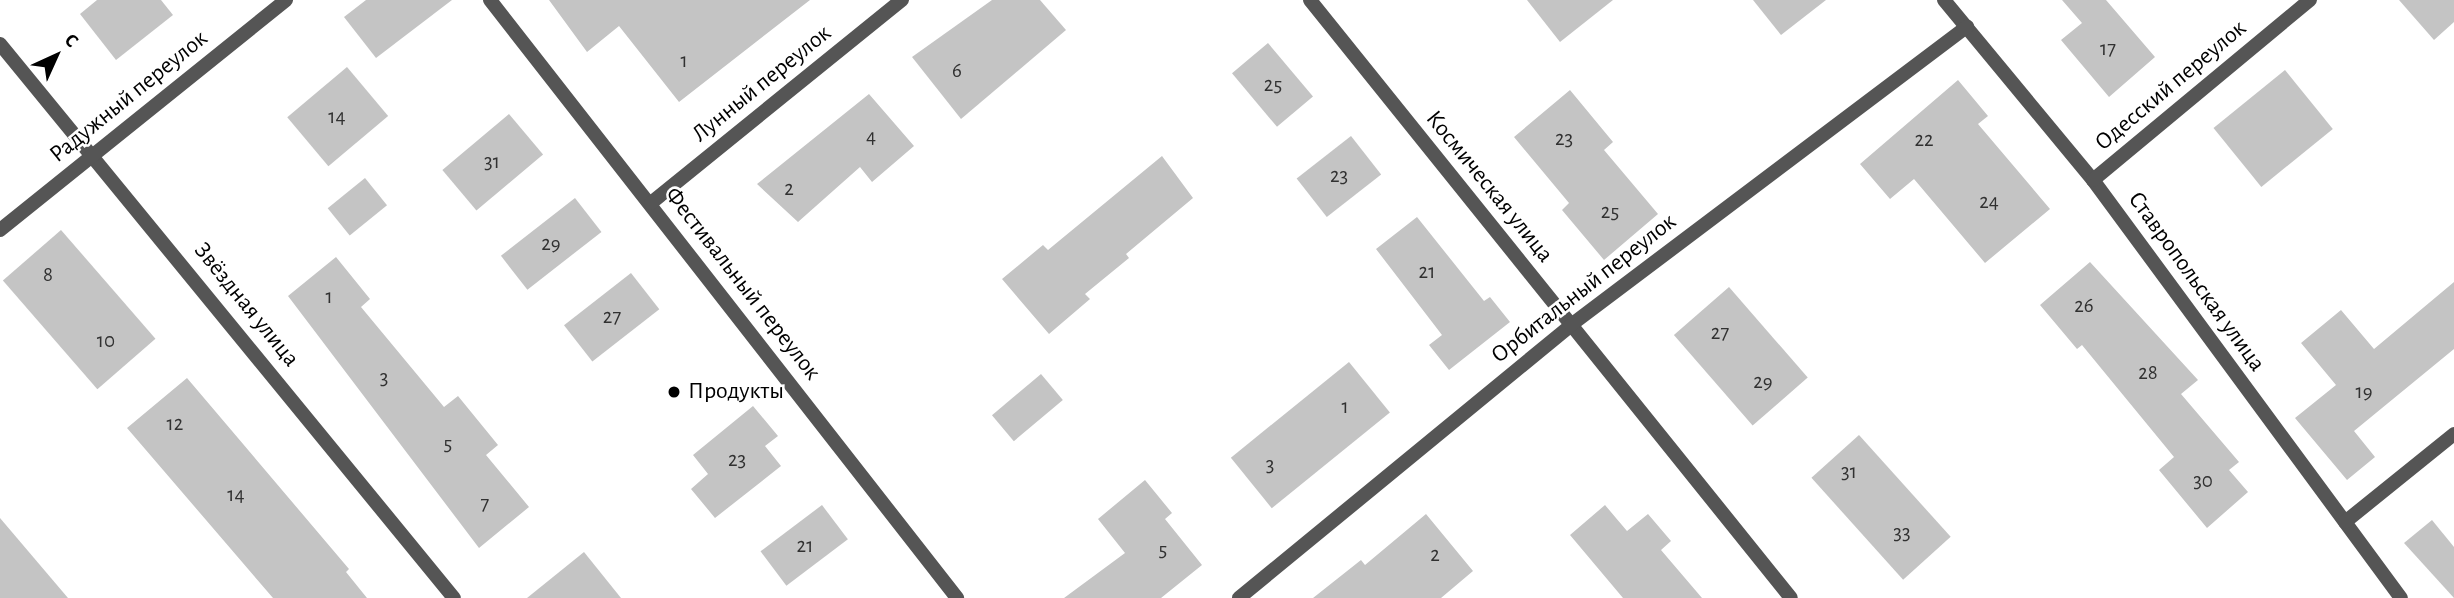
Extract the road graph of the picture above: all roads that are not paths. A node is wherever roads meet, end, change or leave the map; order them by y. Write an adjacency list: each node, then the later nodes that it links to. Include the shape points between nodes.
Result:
1 (286, 0): 9 (street, Радужный переулок)
2 (490, 0): 11 (street, Фестивальный переулок)
3 (902, 0): 11 (street, Лунный переулок)
4 (1310, 0): 13 (street, Космическая улица)
5 (1944, 0): 7 (street, Ставропольская улица)
6 (2310, 0): 10 (street, Одесский переулок)
7 (1967, 27): 10 (street, Ставропольская улица); 13 (street, Орбитальный переулок)
8 (0, 44): 9 (street, Звёздная улица)
9 (95, 154): 12 (street, Радужный переулок); 16 (street, Звёздная улица)
10 (2093, 180): 15 (street, Ставропольская улица)
11 (650, 203): 17 (street, Фестивальный переулок)
12 (0, 230)
13 (1571, 325): 18 (street, Орбитальный переулок); 19 (street, Космическая улица)
14 (2454, 434): 15 (street)
15 (2345, 522): 20 (street, Ставропольская улица)
16 (454, 598)
17 (957, 598)
18 (1239, 598)
19 (1791, 598)
20 (2401, 598)

